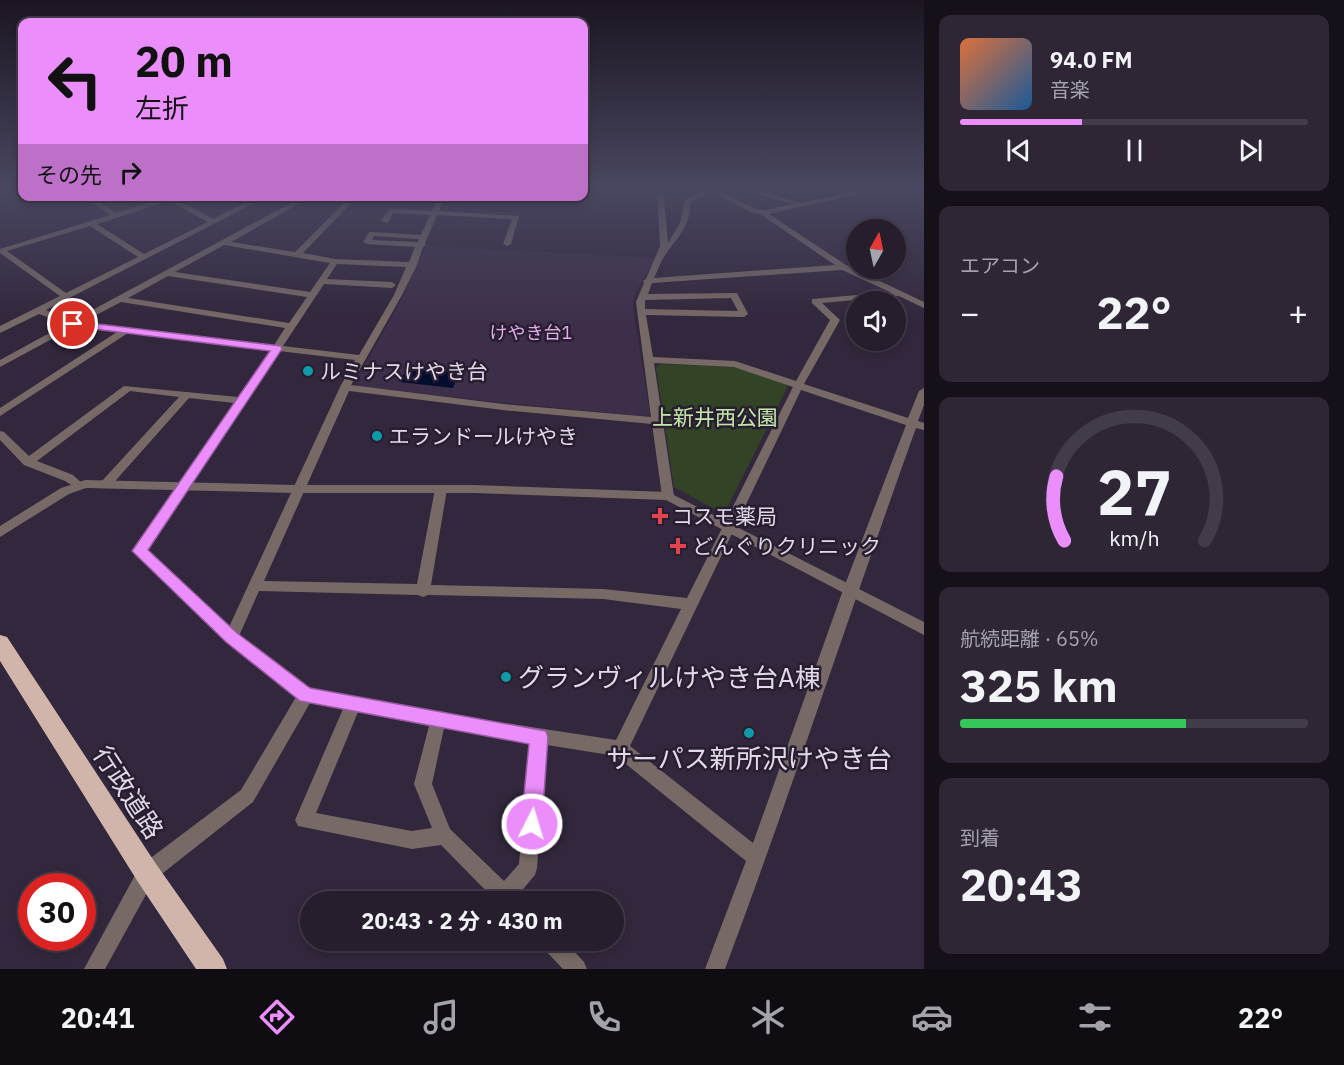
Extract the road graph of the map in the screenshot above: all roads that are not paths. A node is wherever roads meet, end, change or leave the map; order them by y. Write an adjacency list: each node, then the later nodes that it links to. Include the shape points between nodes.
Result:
1 (64, 232): 14 (street)
2 (105, 232): 17 (street)
3 (193, 232): 17 (street)
4 (242, 232): 12 (street)
5 (319, 232): 15 (street)
6 (427, 232): 11 (street)
7 (511, 232): 13 (street)
8 (663, 232): 16 (street)
9 (678, 232): 16 (street)
10 (792, 232): 20 (street)
11 (423, 241): 11 (street, via 372,234 367,242); 19 (street)
12 (223, 243): 15 (street); 21 (street)
13 (507, 244)
14 (1, 251): 27 (street)
15 (297, 255): 18 (street)
16 (662, 256): 23 (street)
17 (144, 257): 27 (street)
18 (335, 261): 19 (street); 22 (street)
19 (412, 265): 40 (street)
20 (843, 267): 23 (street); 25 (street)
21 (166, 273): 26 (street); 31 (street)
22 (322, 281): 24 (street); 26 (street)
23 (647, 281): 28 (street)
24 (392, 285)
25 (892, 291)
26 (312, 295): 36 (street)
27 (66, 297): 33 (street)
28 (642, 297): 34 (street); 34 (street, via 734,295 744,314)
29 (906, 297): 32 (street)
30 (846, 298): 43 (street, via 815,301 835,320)
31 (120, 299): 35 (street); 36 (street)
32 (924, 305)
33 (39, 311): 35 (street); 37 (street)
34 (642, 312): 41 (street)
35 (73, 324): 38 (street); 42 (street)
36 (292, 326): 39 (street)
37 (0, 330)
38 (125, 331): 39 (street); 48 (street)
39 (277, 349): 40 (street); 47 (street)
40 (360, 358): 44 (street)
41 (649, 360): 43 (street, via 735,364); 49 (street)
42 (0, 364)
43 (799, 384): 50 (street); 60 (street)
44 (345, 387): 49 (street); 57 (street)
45 (924, 391): 50 (street)
46 (187, 394): 47 (street); 53 (street, via 128,388); 55 (street)
47 (241, 401): 56 (street)
48 (0, 413)
49 (657, 421): 59 (street)
50 (910, 423): 51 (street); 63 (street)
51 (924, 428)
52 (0, 434): 53 (street)
53 (28, 462): 54 (street)
54 (78, 485): 55 (street); 61 (street)
55 (105, 485): 56 (street)
56 (183, 487): 57 (street); 67 (street, via 140,551)
57 (297, 489): 58 (street); 62 (street)
58 (441, 489): 59 (street); 64 (street)
59 (668, 496): 60 (street)
60 (729, 527): 63 (street); 65 (street)
61 (0, 532)
62 (254, 586): 64 (street); 67 (street)
63 (850, 590): 66 (street); 75 (street)
64 (423, 592): 65 (street, via 603,594)
65 (689, 604): 73 (street)
66 (924, 629)
67 (231, 638): 69 (street)
68 (0, 643): 76 (highway, 行政道路)
69 (306, 695): 70 (street); 76 (street, via 247,796)
70 (353, 704): 71 (street); 74 (street, via 304,820 412,840)
71 (438, 720): 72 (street); 74 (street, via 423,784)
72 (539, 737): 73 (street); 78 (street, via 528,868)
73 (620, 749): 75 (street)
74 (444, 835): 77 (street)
75 (757, 858): 83 (street)
76 (147, 873): 80 (street); 81 (highway, 行政道路)
77 (501, 891)
78 (513, 891)
79 (560, 951): 82 (street)
80 (94, 969)
81 (213, 969)
82 (577, 969)
83 (715, 969)

